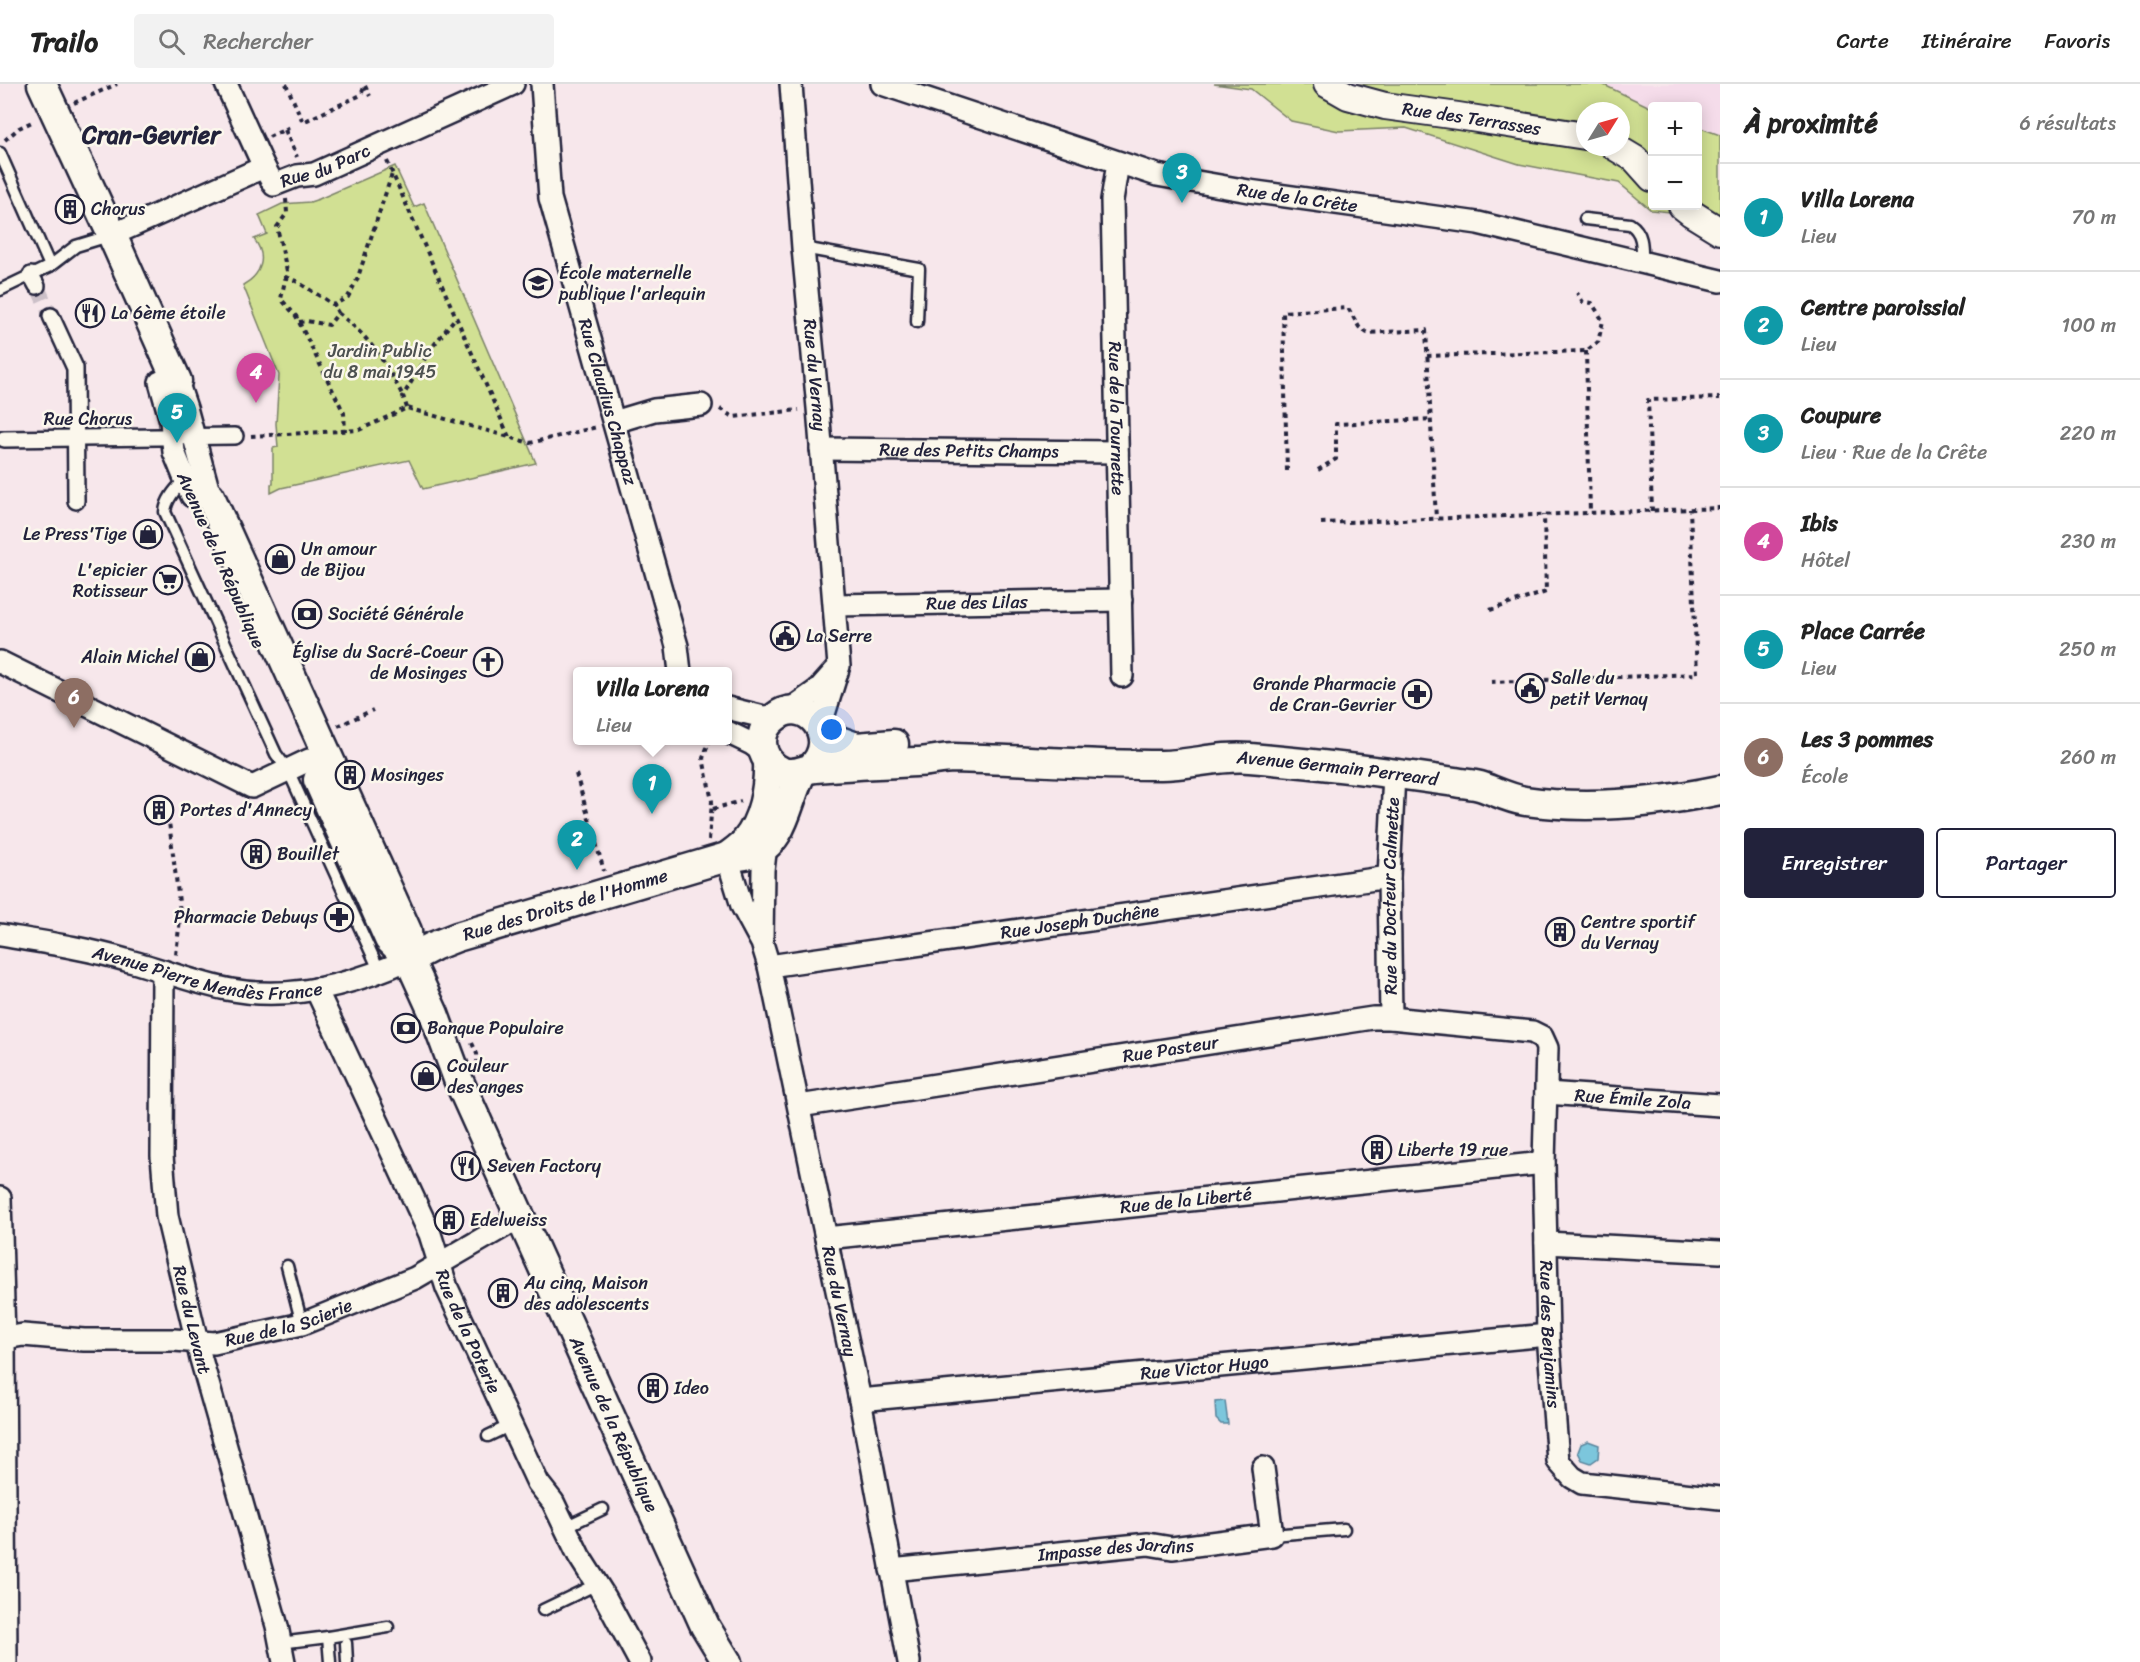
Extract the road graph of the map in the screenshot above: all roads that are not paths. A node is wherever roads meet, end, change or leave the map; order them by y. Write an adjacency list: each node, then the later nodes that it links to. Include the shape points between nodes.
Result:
1 (29, 84): 18 (main road, Avenue de la République)
2 (42, 84): 18 (main road, Avenue de la République)
3 (226, 84): 13 (street)
4 (513, 84): 13 (street, Rue du Parc, via 314,174 274,185)
5 (542, 84): 28 (street, Rue Claudius Chappaz, via 550,198)
6 (791, 84): 19 (street, Rue du Vernay)
7 (882, 84): 12 (street, Rue de la Crête)
8 (1327, 84): 9 (street, Rue des Terrasses, via 1348,96 1385,106)
9 (1576, 135)
10 (0, 153): 21 (lane)
11 (1630, 156): 14 (street)
12 (1118, 163): 20 (street, Rue de la Crête, via 1209,185 1478,223); 35 (street, Rue de la Tournette, via 1112,200)
13 (264, 167): 18 (street, Rue du Parc)
14 (1648, 173)
15 (1687, 210): 17 (street)
16 (1585, 219): 20 (lane, via 1630,224 1640,235)
17 (1720, 231)
18 (105, 237): 21 (lane, via 76,246); 26 (main road, Avenue de la République)
19 (802, 248): 25 (lane, via 919,269); 34 (street, Rue du Vernay)
20 (1642, 264): 22 (street, Rue de la Crête)
21 (50, 266): 23 (lane, via 34,281)
22 (1720, 281)
23 (0, 290)
24 (51, 316): 31 (street, via 75,368)
25 (917, 322)
26 (168, 382): 30 (street, Avenue de la République); 32 (street, Avenue de la République, via 167,405)
27 (701, 405): 28 (street, via 654,410)
28 (614, 422): 40 (street, Rue Claudius Chappaz)
29 (235, 436): 30 (street, Rue Chorus)
30 (194, 437): 32 (street, Rue Chorus); 36 (street, Avenue de la République)
31 (76, 438): 32 (street, Rue Chorus); 33 (street, Rue Chorus); 37 (street)
32 (173, 438): 36 (street, Avenue de la République, via 174,452)
33 (2, 439)
34 (821, 449): 35 (street, Rue des Petits Champs); 39 (street, Rue du Vernay)
35 (1117, 452): 38 (street, Rue de la Tournette)
36 (196, 490): 50 (main road, Avenue de la République); 50 (lane, via 171,496 165,512 276,754)
37 (76, 501)
38 (1121, 600): 39 (street, Rue des Lilas); 45 (street, Rue de la Tournette)
39 (835, 605): 42 (street, Rue du Vernay)
40 (677, 646): 43 (street, Rue Claudius Chappaz); 44 (street, Rue Claudius Chappaz)
41 (0, 662): 50 (street, via 252,787)
42 (839, 666): 47 (street, via 819,689); 48 (street, Rue du Vernay)
43 (679, 667)
44 (688, 667)
45 (1122, 676)
46 (732, 709): 47 (street)
47 (780, 715): 48 (main road, via 807,714); 51 (main road, via 762,735)
48 (822, 731): 52 (main road, Avenue Germain Perreard, via 856,747 905,744); 53 (main road, via 822,754)
49 (732, 734): 51 (street, via 752,744)
50 (305, 755): 61 (main road, Avenue de la République, via 407,931); 64 (lane)
51 (766, 758): 53 (main road, via 783,772); 57 (main road, Rue des Droits de l'Homme, via 768,787 758,819 744,843)
52 (951, 758): 53 (main road, Avenue Germain Perreard); 54 (main road, Avenue Germain Perreard, via 1165,765 1238,757)
53 (806, 770): 56 (main road, via 794,786 783,825)
54 (1394, 774): 55 (main road, Avenue Germain Perreard, via 1479,786 1519,800 1551,802 1648,801); 58 (street, Rue du Docteur Calmette)
55 (1720, 790)
56 (766, 845): 57 (main road, Rue des Droits de l'Homme, via 751,854); 60 (street, Rue du Vernay)
57 (719, 859): 60 (street, Rue du Vernay); 61 (main road, Rue des Droits de l'Homme, via 457,937)
58 (1389, 877): 62 (street, Rue Joseph Duchêne); 66 (street, Rue du Docteur Calmette)
59 (0, 935): 63 (street, Avenue Pierre Mendès France)
60 (762, 943): 62 (street, Rue du Vernay)
61 (409, 959): 64 (street, Avenue Pierre Mendès France); 73 (main road, Avenue de la République)
62 (770, 966): 70 (street, Rue du Vernay)
63 (168, 972): 65 (street, Avenue Pierre Mendès France, via 239,991 266,994); 82 (street, Rue du Levant, via 163,1178 167,1216)
64 (380, 972): 65 (street, Avenue Pierre Mendès France)
65 (316, 990): 77 (street, Rue de la Poterie, via 430,1234)
66 (1391, 1018): 67 (street, Rue Pasteur, via 1526,1030); 70 (street, Rue Pasteur)
67 (1542, 1037): 68 (street, Rue des Benjamins, via 1547,1048)
68 (1546, 1093): 69 (street, Rue Émile Zola); 71 (street, Rue des Benjamins)
69 (1720, 1105)
70 (799, 1106): 74 (street, Rue du Vernay)
71 (1544, 1163): 74 (street, Rue de la Liberté); 75 (street, Rue des Benjamins)
72 (0, 1198): 81 (street)
73 (520, 1217): 77 (street, Rue de la Scierie); 99 (main road, Avenue de la République, via 705,1626)
74 (826, 1238): 83 (street, Rue du Vernay)
75 (1546, 1243): 76 (street); 80 (street, Rue des Benjamins)
76 (1720, 1252)
77 (439, 1263): 79 (street, Rue de la Scierie, via 415,1278); 84 (street, Rue de la Poterie)
78 (287, 1266): 79 (lane)
79 (302, 1324): 82 (street, Rue de la Scierie, via 214,1343)
80 (1548, 1335): 83 (street, Rue Victor Hugo); 87 (street, Rue des Benjamins, via 1558,1461 1572,1477 1582,1483)
81 (2, 1339): 82 (street, Rue de la Scierie, via 23,1335); 100 (street)
82 (196, 1341): 98 (street, Rue du Levant)
83 (860, 1400): 92 (street, Rue du Vernay)
84 (511, 1425): 85 (lane); 89 (street, Rue de la Poterie)
85 (488, 1436)
86 (1263, 1468): 91 (street)
87 (1720, 1497)
88 (603, 1509): 89 (lane)
89 (565, 1527): 93 (street, Rue de la Poterie)
90 (1344, 1529): 91 (lane)
91 (1272, 1535): 92 (street, Impasse des Jardins, via 1172,1548 1148,1544)
92 (891, 1570): 104 (street, Rue du Vernay)
93 (597, 1584): 94 (lane); 103 (street, Rue de la Poterie)
94 (543, 1610)
95 (387, 1627): 96 (lane)
96 (328, 1637): 98 (lane); 101 (lane)
97 (346, 1643): 102 (lane)
98 (282, 1652)
99 (725, 1660)
100 (6, 1662)
101 (330, 1662)
102 (347, 1662)
103 (640, 1662)
104 (909, 1662)

